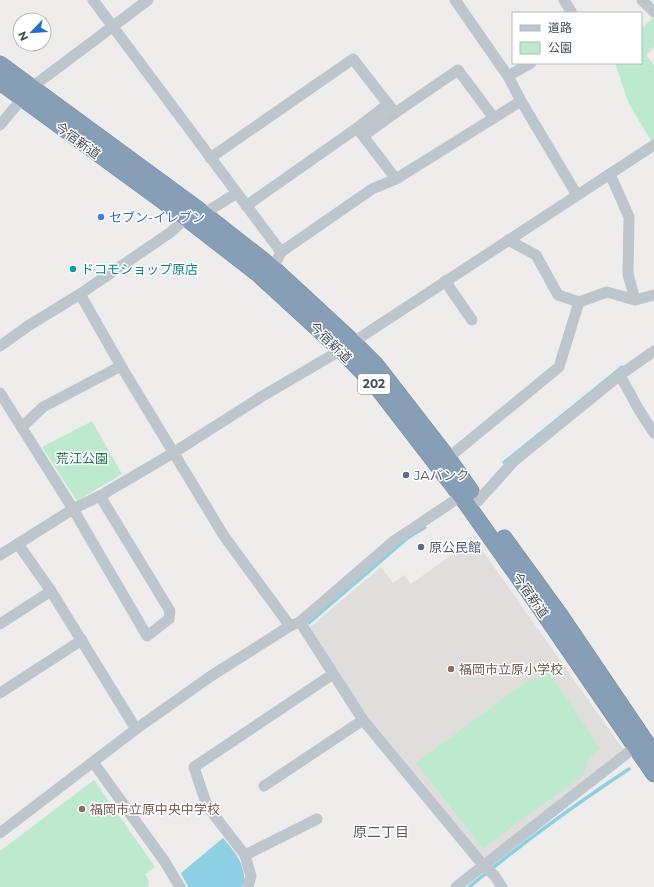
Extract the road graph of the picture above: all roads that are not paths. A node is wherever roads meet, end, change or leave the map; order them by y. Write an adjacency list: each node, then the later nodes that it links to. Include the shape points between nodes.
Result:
1 (94, 0): 8 (street)
2 (148, 0): 8 (street)
3 (455, 0): 11 (street)
4 (564, 0): 6 (street)
5 (642, 0): 7 (street)
6 (571, 12)
7 (654, 12)
8 (113, 27): 13 (street); 20 (street)
9 (0, 64): 13 (highway, 今宿新道 / 202)
10 (529, 64): 11 (street)
11 (508, 76): 14 (street)
12 (0, 82): 13 (highway, 今宿新道 / 202)
13 (27, 93): 17 (street); 26 (highway, 今宿新道 / 202); 27 (highway, 今宿新道 / 202)
14 (521, 101): 16 (street); 24 (street)
15 (392, 108): 16 (street, via 458,70); 18 (street); 20 (street, via 352,58)
16 (494, 118): 22 (street)
17 (0, 125)
18 (360, 132): 22 (street); 25 (street)
19 (654, 145): 21 (street)
20 (210, 158): 23 (street)
21 (610, 174): 24 (street); 34 (street, via 629,217 628,274)
22 (396, 179): 29 (street, via 372,189)
23 (237, 193): 25 (street); 26 (street)
24 (577, 195): 28 (street)
25 (246, 206): 29 (street)
26 (203, 214): 30 (highway, 今宿新道 / 202)
27 (186, 218): 32 (street, via 171,232); 38 (highway, 今宿新道 / 202)
28 (508, 240): 31 (street); 35 (street, via 536,255 558,295)
29 (281, 252): 30 (street)
30 (273, 268): 38 (highway, 今宿新道 / 202)
31 (445, 281): 36 (street); 38 (street)
32 (80, 294): 37 (street); 40 (street)
33 (654, 295): 34 (street)
34 (635, 300): 35 (street, via 607,292)
35 (579, 302): 46 (street, via 559,367)
36 (472, 320)
37 (0, 346)
38 (347, 346): 45 (street, via 261,396); 46 (highway, 今宿新道 / 202, via 376,365); 48 (highway, 今宿新道 / 202)
39 (654, 351): 41 (street)
40 (121, 366): 43 (street, via 43,407); 45 (street)
41 (620, 375): 44 (street); 49 (street, via 514,461)
42 (0, 393): 43 (street)
43 (22, 427): 50 (street)
44 (654, 433)
45 (173, 453): 47 (street); 55 (street, via 224,536)
46 (448, 458): 49 (highway, 今宿新道 / 202)
47 (100, 496): 50 (street); 50 (street, via 170,611 169,619 147,636)
48 (461, 496): 55 (street, via 394,540); 61 (highway, 今宿新道 / 202)
49 (478, 501): 62 (highway, 今宿新道 / 202, via 560,615)
50 (73, 509): 51 (street)
51 (18, 544): 52 (street); 53 (street)
52 (0, 555)
53 (50, 591): 54 (street); 56 (street)
54 (0, 624)
55 (295, 624): 57 (street); 60 (street, via 211,676)
56 (82, 640): 58 (street); 60 (street)
57 (333, 674): 59 (street); 68 (street, via 194,767 207,806)
58 (0, 693)
59 (363, 720): 65 (street); 69 (street)
60 (136, 729): 63 (street)
61 (635, 747): 64 (highway, 今宿新道 / 202); 69 (street)
62 (654, 754)
63 (93, 762): 67 (street); 70 (street)
64 (654, 774)
65 (264, 786)
66 (317, 819): 68 (street)
67 (0, 834)
68 (245, 855): 71 (street, via 251,876)
69 (483, 865): 72 (street); 73 (street)
70 (180, 887)
71 (248, 887)
72 (456, 887)
73 (502, 887)

